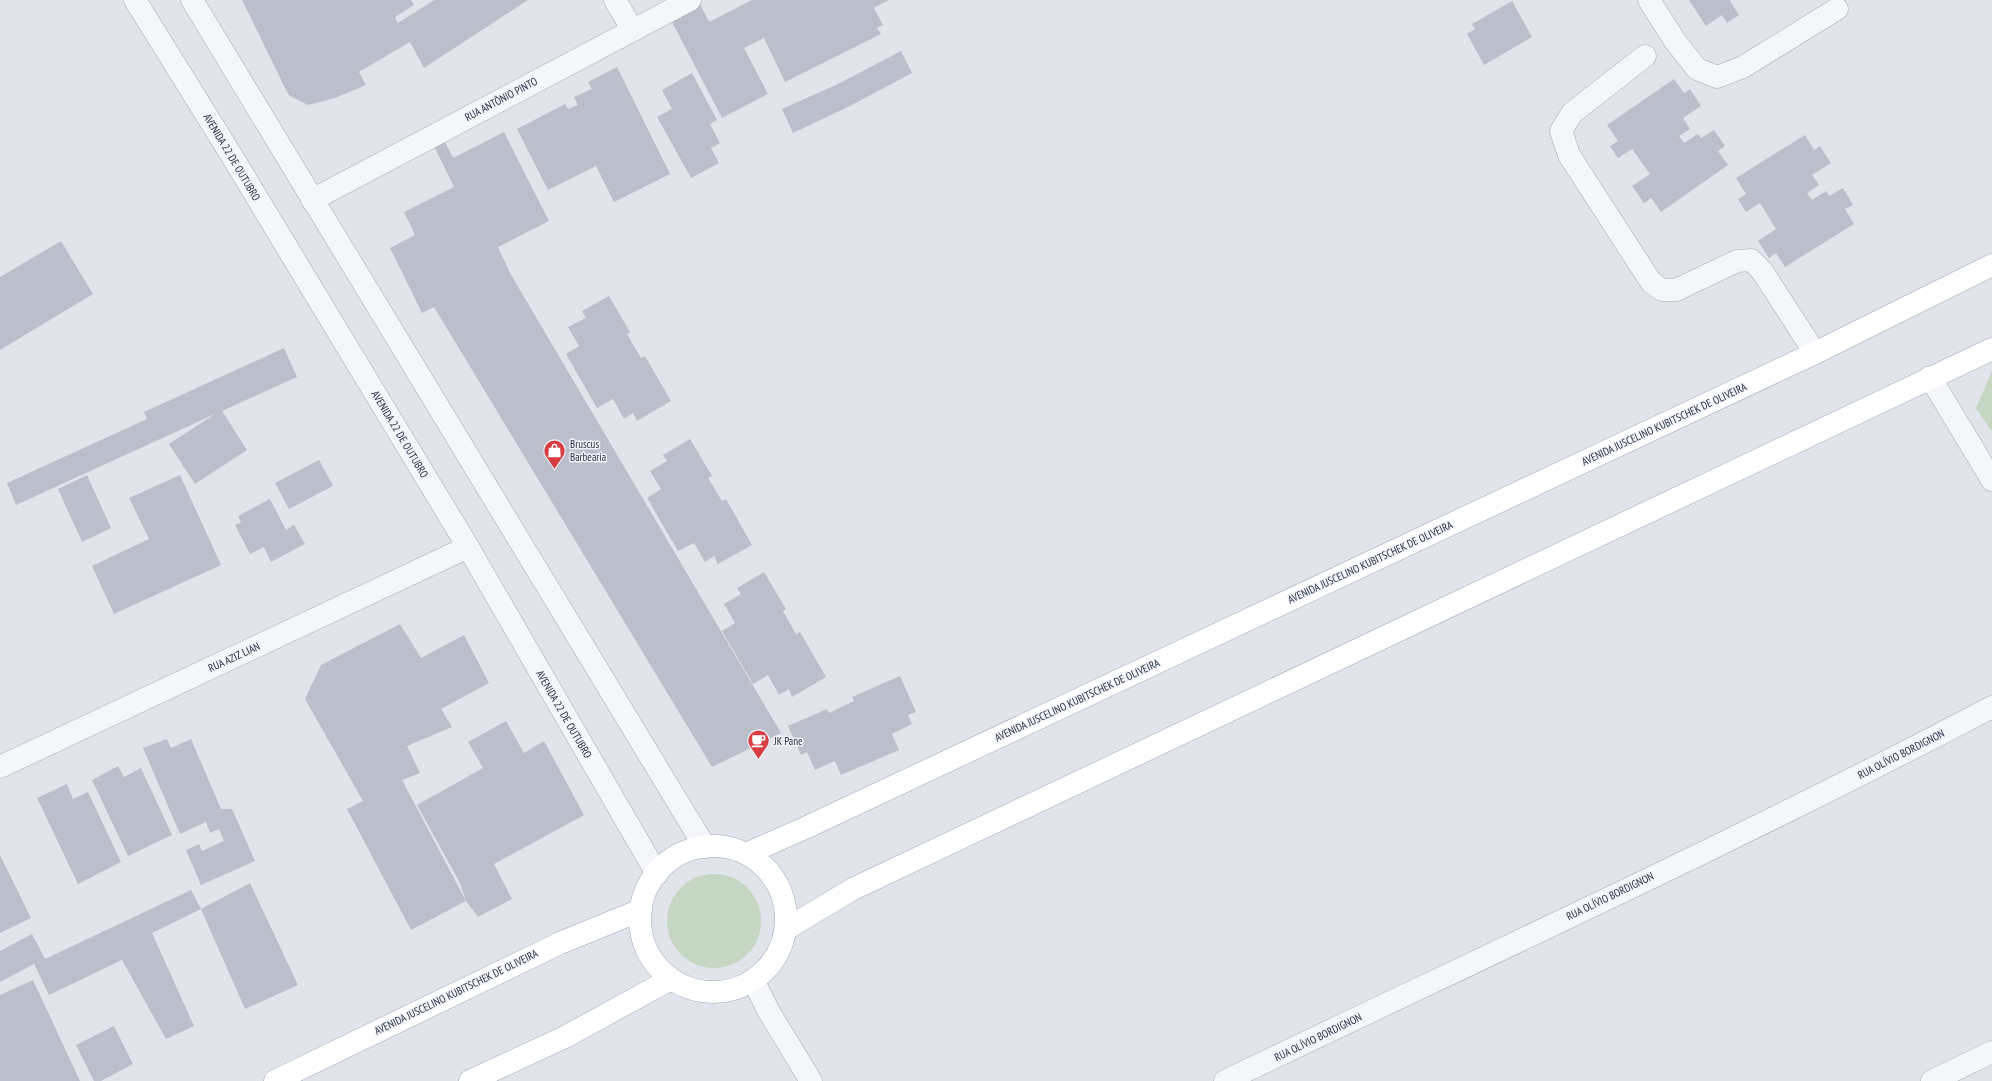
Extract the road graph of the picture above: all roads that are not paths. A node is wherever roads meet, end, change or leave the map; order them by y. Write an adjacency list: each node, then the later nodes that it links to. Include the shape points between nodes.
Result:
1 (136, 0): 15 (street, AVENIDA 22 DE OUTUBRO)
2 (192, 0): 9 (street)
3 (615, 0): 7 (street)
4 (690, 0): 7 (street, RUA ANTÔNIO PINTO)
5 (1649, 0): 6 (street, via 1696,69 1717,77 1743,67)
6 (1837, 9)
7 (632, 29): 9 (street, RUA ANTÔNIO PINTO)
8 (1645, 56): 12 (street, via 1572,113 1560,131 1569,155 1651,282 1662,290 1676,290 1737,262 1751,260 1762,271)
9 (312, 200): 18 (street)
10 (1992, 265): 12 (main road, AVENIDA JUSCELINO KUBITSCHEK DE OLIVEIRA)
11 (1992, 349): 13 (main road)
12 (1815, 353): 19 (main road, AVENIDA JUSCELINO KUBITSCHEK DE OLIVEIRA)
13 (1930, 377): 14 (street); 22 (main road, via 853,889)
14 (1992, 480)
15 (468, 547): 17 (street, RUA AZIZ LIAN); 20 (street, AVENIDA 22 DE OUTUBRO)
16 (1992, 707): 29 (street, RUA OLÍVIO BORDIGNON, via 1896,758 1765,822)
17 (0, 767)
18 (705, 847): 19 (main road, via 726,847); 20 (main road, via 674,858)
19 (746, 854): 22 (main road, via 770,873 778,885 786,913)
20 (657, 874): 21 (main road, via 646,890)
21 (641, 910): 23 (main road, via 643,941 650,956); 26 (main road, AVENIDA JUSCELINO KUBITSCHEK DE OLIVEIRA, via 560,943)
22 (786, 929): 24 (main road, via 775,958)
23 (671, 979): 24 (main road, via 686,987 720,992 737,988); 27 (main road, via 565,1037)
24 (753, 980): 28 (street, via 769,1012)
25 (1992, 1052): 30 (street)
26 (275, 1081)
27 (470, 1081)
28 (812, 1081)
29 (1225, 1081)
30 (1932, 1081)

